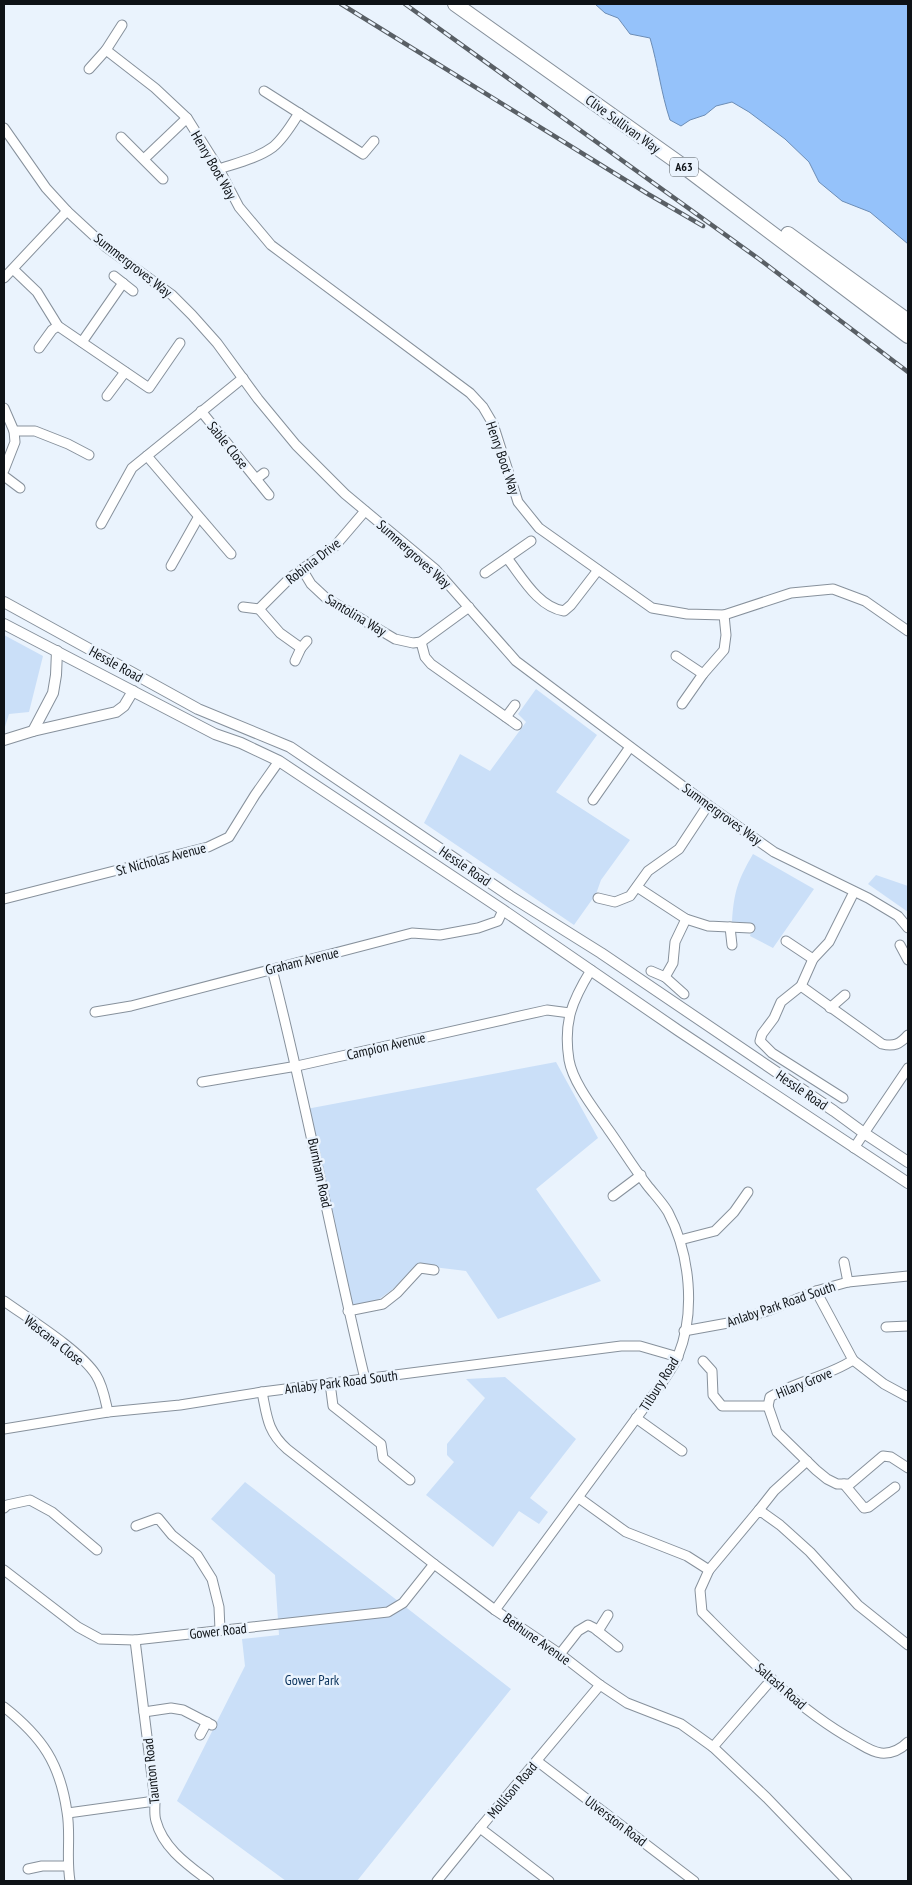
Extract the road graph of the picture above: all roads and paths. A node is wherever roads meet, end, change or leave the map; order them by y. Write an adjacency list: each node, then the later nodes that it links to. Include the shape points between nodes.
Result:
1 (455, 4): 23 (highway, Clive Sullivan Way / A63, via 682,166)
2 (472, 4): 21 (highway, Clive Sullivan Way / A63)
3 (122, 25): 4 (street)
4 (106, 50): 5 (street); 8 (street, Henry Boot Way, via 155,88)
5 (89, 69)
6 (264, 91): 7 (street)
7 (299, 113): 11 (street, via 363,154); 13 (street, via 273,147)
8 (186, 118): 12 (street); 13 (street, Henry Boot Way)
9 (4, 128): 15 (street, Summergroves Way, via 46,188)
10 (121, 138): 12 (street)
11 (374, 141)
12 (144, 158): 14 (street)
13 (219, 169): 49 (street, Henry Boot Way, via 238,207 271,245 470,392 493,424 518,502 540,528)
14 (164, 179)
15 (67, 211): 16 (street); 28 (street, Summergroves Way, via 106,247 172,295 217,343)
16 (13, 269): 18 (street); 22 (street, via 38,292)
17 (114, 276): 19 (street)
18 (4, 278)
19 (123, 283): 20 (street); 24 (street)
20 (133, 291)
21 (908, 321)
22 (58, 326): 24 (street); 26 (street)
23 (908, 336)
24 (82, 342): 27 (street)
25 (180, 343): 27 (street, via 149,388)
26 (39, 348)
27 (124, 372): 29 (street)
28 (243, 378): 31 (street, Sable Close); 41 (street, Summergroves Way, via 296,446)
29 (107, 396)
30 (4, 408): 32 (street)
31 (200, 411): 34 (street, Sable Close); 38 (street, Sable Close)
32 (14, 431): 33 (street, via 36,431); 35 (street, via 15,442)
33 (89, 455)
34 (147, 456): 42 (street); 43 (street, Sable Close, via 132,468)
35 (4, 470)
36 (264, 473): 38 (street, Sable Close)
37 (4, 476): 39 (street)
38 (256, 479): 40 (street, Sable Close)
39 (20, 488)
40 (268, 495)
41 (365, 511): 48 (street, Robinia Drive, via 335,546); 53 (street, Summergroves Way, via 435,569)
42 (198, 518): 45 (street); 47 (street)
43 (101, 524)
44 (531, 541): 46 (street)
45 (230, 554)
46 (507, 558): 49 (street, via 537,596 555,609 564,611); 50 (street)
47 (171, 566)
48 (302, 569): 54 (street, Robinia Drive); 59 (street, Santolina Way, via 311,584 326,598 395,639)
49 (598, 570): 55 (street, Henry Boot Way, via 652,608 686,614)
50 (485, 573)
51 (4, 602): 107 (street, Hessle Road, via 198,709 290,747 510,896 601,953)
52 (243, 607): 54 (street)
53 (469, 607): 59 (street); 72 (street, Summergroves Way, via 516,661)
54 (259, 609): 60 (street, via 280,633)
55 (724, 615): 57 (street, Henry Boot Way, via 791,593 833,590 865,601); 64 (street, via 724,650)
56 (4, 624): 61 (street, Hessle Road)
57 (908, 631)
58 (307, 640): 60 (street)
59 (421, 642): 68 (street, via 425,657 431,664)
60 (301, 648): 63 (street)
61 (57, 651): 65 (street, Hessle Road); 70 (street, via 53,693)
62 (676, 656): 64 (street)
63 (295, 661)
64 (703, 674): 66 (street)
65 (134, 692): 70 (street, via 116,712); 73 (street, Hessle Road, via 214,734)
66 (682, 704)
67 (515, 705): 68 (street)
68 (506, 718): 69 (street)
69 (518, 725)
70 (34, 731): 71 (street)
71 (4, 740)
72 (630, 747): 74 (street); 75 (street, Summergroves Way)
73 (279, 761): 78 (street, St Nicholas Avenue, via 229,837 208,848); 80 (street, Hessle Road)
74 (593, 800)
75 (708, 806): 76 (street, via 679,849 648,871); 77 (street, Summergroves Way, via 774,852)
76 (637, 887): 79 (street, via 623,900 614,902); 81 (street)
77 (854, 892): 84 (street, Summergroves Way, via 898,916); 88 (street, via 829,942)
78 (4, 898)
79 (598, 898)
80 (503, 910): 90 (street, Graham Avenue, via 498,921 478,928 440,935 412,933); 91 (street, Hessle Road)
81 (686, 919): 82 (street, via 708,926); 93 (street, via 675,942 673,963)
82 (730, 927): 83 (street); 86 (street)
83 (750, 928)
84 (908, 928)
85 (786, 940): 88 (street)
86 (732, 945)
87 (900, 945): 89 (street)
88 (813, 959): 94 (street)
89 (906, 962)
90 (272, 969): 98 (street, Graham Avenue); 101 (street, Burnham Road)
91 (590, 970): 99 (street, Tilbury Road); 108 (street, Hessle Road)
92 (651, 971): 93 (street)
93 (665, 977): 95 (street)
94 (801, 986): 97 (street); 105 (street, via 780,1002 760,1041 772,1054)
95 (684, 994)
96 (845, 995): 97 (street)
97 (830, 1008): 100 (street, via 882,1044 898,1044)
98 (95, 1012)
99 (570, 1012): 101 (street, Campion Avenue, via 547,1010); 110 (street, Tilbury Road, via 567,1033 574,1075)
100 (908, 1035)
101 (297, 1066): 104 (street, Campion Avenue); 121 (street, Burnham Road)
102 (908, 1068): 107 (street)
103 (828, 1076): 105 (street)
104 (202, 1082)
105 (823, 1085): 106 (street)
106 (842, 1098)
107 (864, 1134): 108 (street); 109 (street, Hessle Road)
108 (854, 1148): 111 (street, Hessle Road)
109 (908, 1162)
110 (641, 1175): 113 (street); 114 (street, Tilbury Road, via 668,1213)
111 (908, 1183)
112 (748, 1192): 114 (street, via 715,1231)
113 (614, 1196)
114 (680, 1240): 124 (street, Tilbury Road, via 688,1286 688,1318)
115 (844, 1262): 118 (street)
116 (434, 1270): 121 (street, via 420,1268 383,1304)
117 (908, 1276): 118 (street, Anlaby Park Road South)
118 (848, 1282): 119 (street, Anlaby Park Road South)
119 (816, 1291): 124 (street, Anlaby Park Road South, via 761,1313); 126 (street)
120 (4, 1301): 133 (street, Wascana Close, via 76,1354 94,1373 103,1388)
121 (348, 1311): 128 (street, Burnham Road)
122 (908, 1326): 123 (street)
123 (886, 1327)
124 (684, 1331): 125 (street, Tilbury Road)
125 (678, 1357): 128 (street, Anlaby Park Road South, via 640,1346 621,1346); 134 (street, Tilbury Road)
126 (853, 1360): 131 (street, via 884,1384); 132 (street, Hilary Grove, via 812,1380 779,1391 770,1397)
127 (703, 1361): 132 (street, Hilary Grove, via 712,1371 713,1395 722,1406)
128 (365, 1379): 129 (street, Anlaby Park Road South)
129 (330, 1384): 130 (street, Anlaby Park Road South); 139 (street, via 334,1406 381,1444 383,1458)
130 (262, 1392): 133 (street, Anlaby Park Road South); 147 (street, Bethune Avenue, via 276,1439)
131 (908, 1397)
132 (768, 1406): 137 (street, via 777,1432)
133 (108, 1412): 135 (street, Anlaby Park Road South)
134 (636, 1418): 136 (street); 142 (street, Tilbury Road)
135 (4, 1429)
136 (682, 1451)
137 (807, 1462): 140 (street, via 827,1479); 144 (street, Saltash Road, via 774,1491)
138 (908, 1468): 140 (street, via 891,1457 883,1456 850,1484)
139 (410, 1480)
140 (844, 1484): 141 (street, via 864,1508)
141 (895, 1487)
142 (579, 1498): 149 (street, via 626,1532 687,1556); 150 (street, Tilbury Road)
143 (4, 1508): 146 (street, via 30,1500 52,1512)
144 (759, 1510): 149 (street, Saltash Road); 155 (street, via 780,1524 810,1552 858,1605)
145 (136, 1526): 152 (street, via 158,1518 172,1535 197,1555 212,1579 219,1607)
146 (97, 1550)
147 (434, 1564): 150 (street, Bethune Avenue); 152 (street, Gower Road, via 403,1603 388,1612)
148 (4, 1570): 154 (street, Gower Road, via 78,1627 100,1638)
149 (709, 1570): 158 (street, Saltash Road, via 700,1590 702,1612)
150 (495, 1610): 157 (street, Bethune Avenue)
151 (608, 1615): 153 (street)
152 (220, 1630): 154 (street, Gower Road)
153 (598, 1631): 156 (street); 157 (street, via 588,1625 578,1630)
154 (135, 1640): 161 (street, Taunton Road)
155 (908, 1645)
156 (618, 1647)
157 (560, 1654): 159 (street, Bethune Avenue)
158 (772, 1679): 163 (street, Saltash Road, via 839,1732 867,1748 880,1753 892,1752 902,1749); 164 (street)
159 (600, 1685): 164 (street, Bethune Avenue, via 627,1703 681,1724); 165 (street, Mollison Road)
160 (4, 1707): 167 (street, via 31,1730 48,1752)
161 (144, 1712): 162 (street, via 171,1708 183,1710 210,1724); 166 (street, Taunton Road)
162 (200, 1735)
163 (908, 1742)
164 (713, 1747): 176 (street, Bethune Avenue)
165 (537, 1761): 168 (street, Mollison Road); 175 (street, Ulverston Road)
166 (155, 1801): 167 (street); 172 (street, Taunton Road, via 156,1820 166,1844)
167 (68, 1813): 169 (street)
168 (480, 1828): 173 (street); 174 (street, Mollison Road)
169 (67, 1866): 170 (street); 171 (street)
170 (28, 1869)
171 (70, 1881)
172 (209, 1881)
173 (437, 1881)
174 (549, 1881)
175 (694, 1881)
176 (847, 1881)

